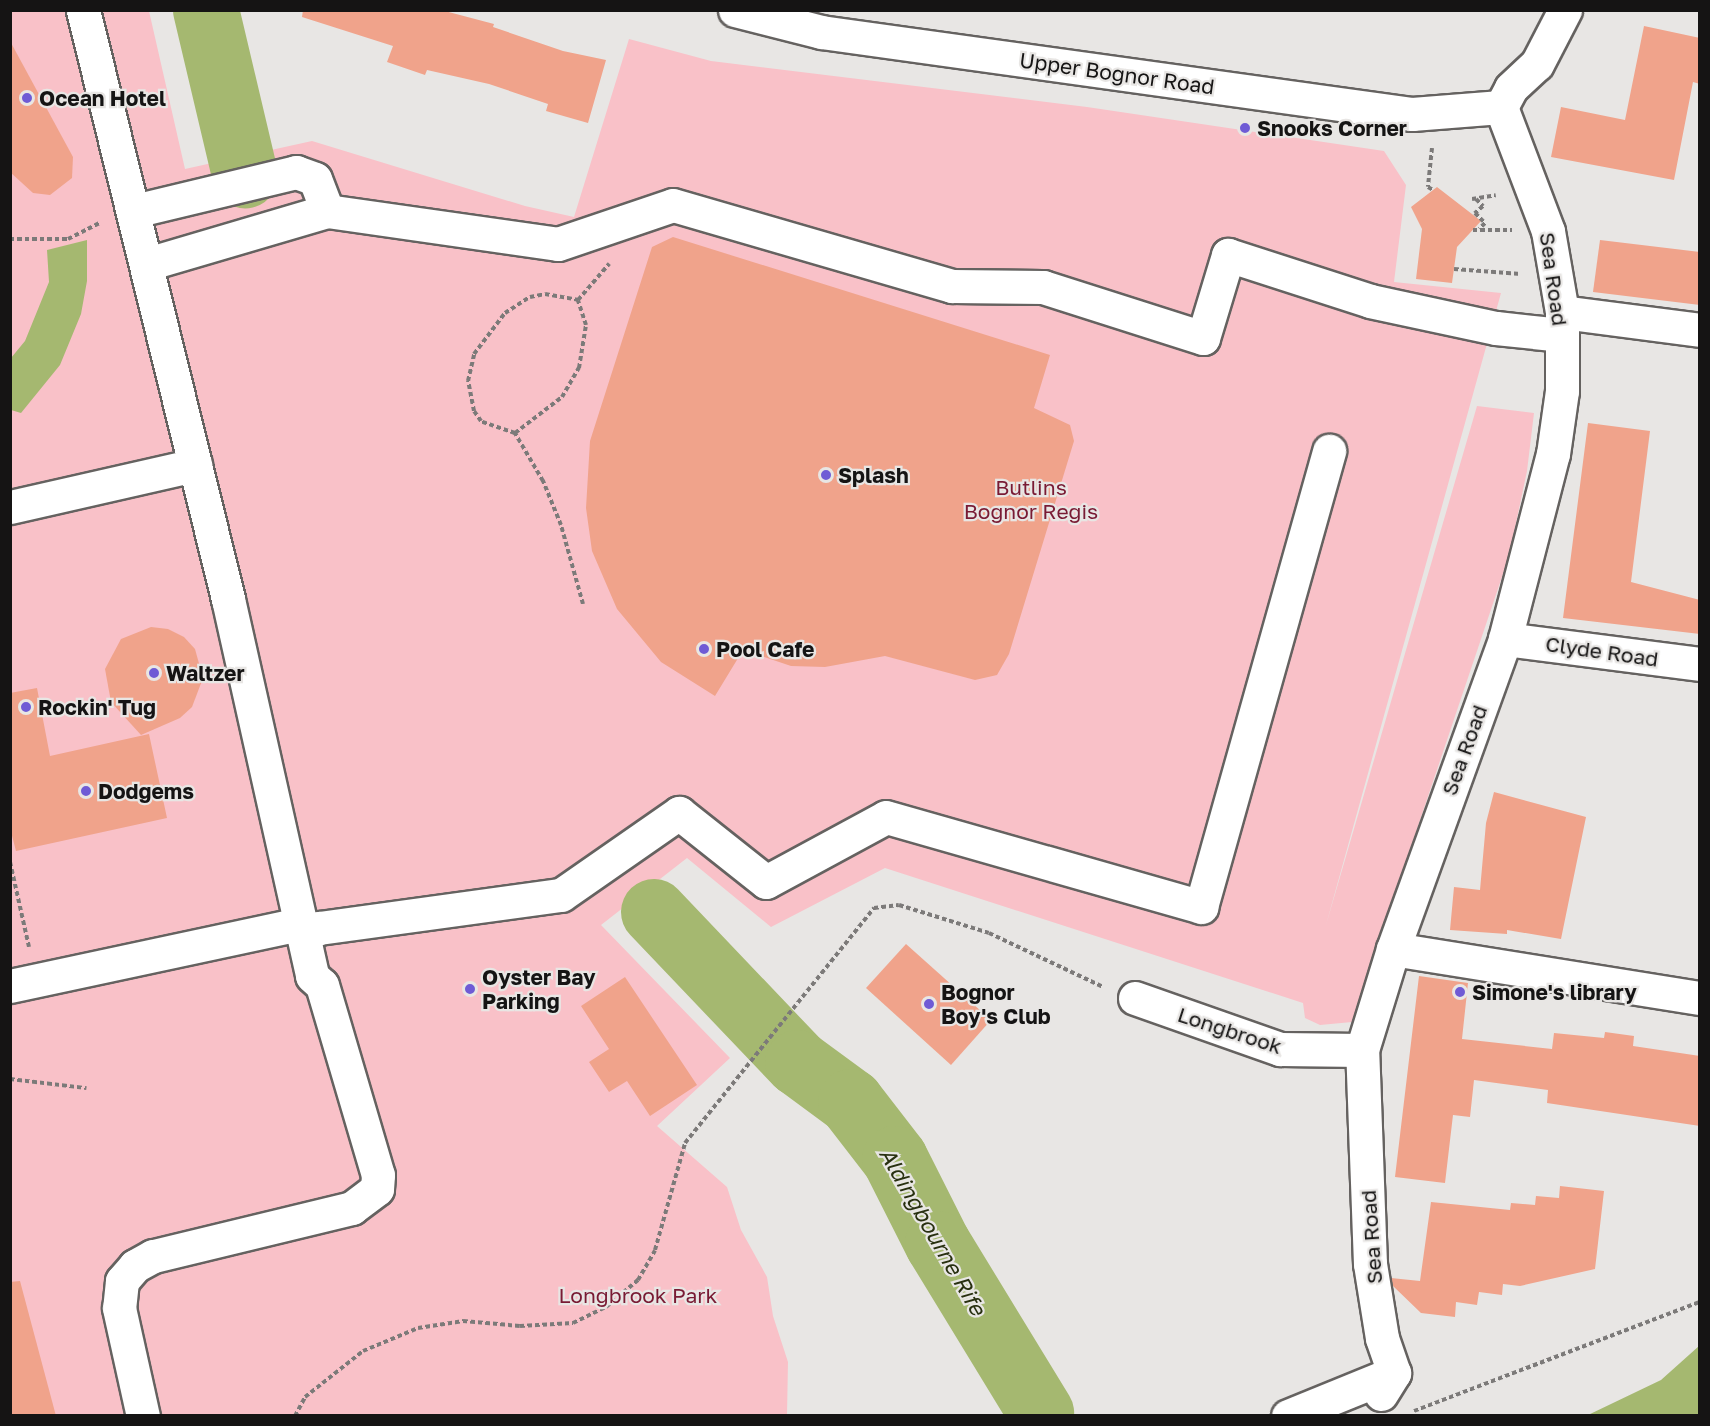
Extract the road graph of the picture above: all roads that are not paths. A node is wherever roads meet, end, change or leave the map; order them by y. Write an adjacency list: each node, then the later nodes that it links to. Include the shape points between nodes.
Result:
1 (82, 10): 5 (street)
2 (735, 10): 4 (street, Upper Bognor Road, via 821,33 1412,114)
3 (1565, 10): 4 (street, via 1537,64 1511,88)
4 (1501, 107): 8 (street, Sea Road, via 1542,209 1557,277)
5 (132, 201): 6 (street, via 296,172 315,179); 7 (street)
6 (327, 211): 7 (street); 8 (street, via 558,244 627,224 673,205 952,286 1043,287 1203,338 1228,255 1370,301 1496,328)
7 (147, 264): 11 (street)
8 (1562, 323): 9 (street); 13 (street, Sea Road, via 1562,391 1552,454)
9 (1700, 330)
10 (1329, 451): 15 (street, via 1201,908 886,817 766,882 680,813 561,895)
11 (195, 465): 12 (street); 15 (street)
12 (10, 507)
13 (1505, 639): 14 (street, Clyde Road); 16 (street, Sea Road)
14 (1700, 664)
15 (302, 930): 17 (street); 22 (street, via 312,976 322,985 374,1157 377,1189 352,1208 153,1256 135,1266 122,1281 119,1308)
16 (1393, 949): 19 (street); 20 (street, Sea Road)
17 (23, 983)
18 (1135, 998): 20 (street, Longbrook, via 1280,1049)
19 (1700, 998)
20 (1362, 1050): 21 (street, Sea Road, via 1370,1264)
21 (1392, 1394): 23 (street)
22 (143, 1416)
23 (1288, 1416)

